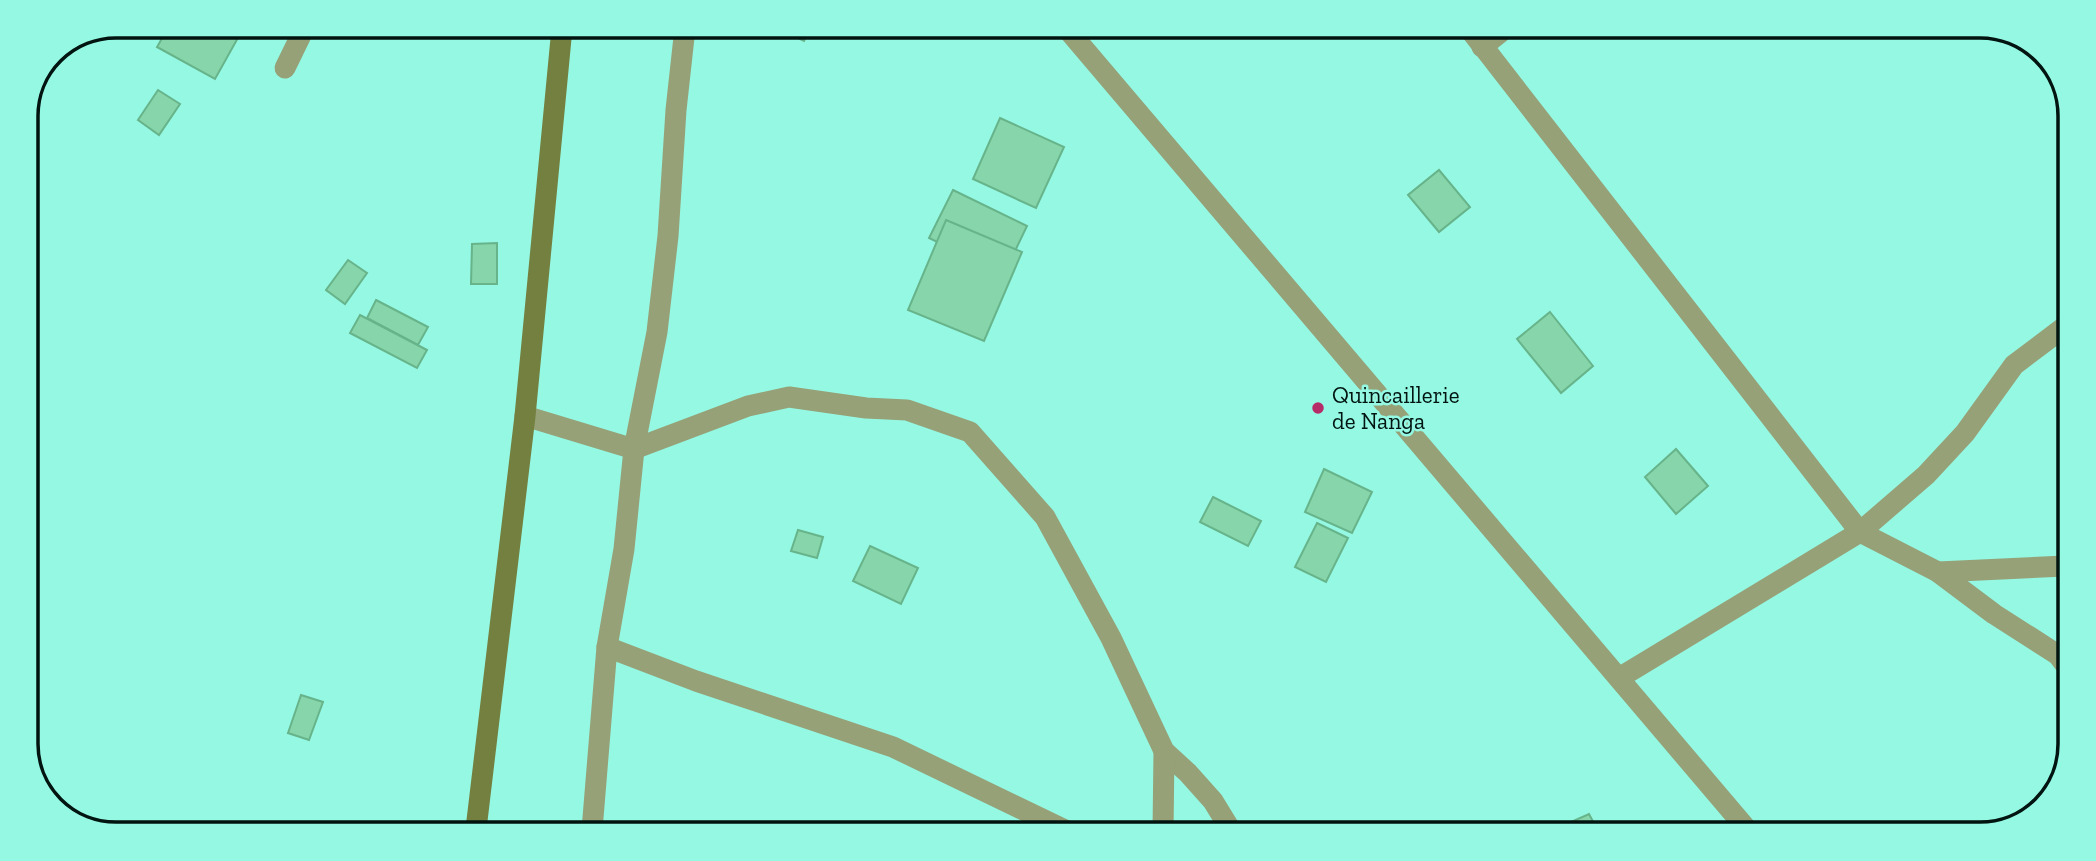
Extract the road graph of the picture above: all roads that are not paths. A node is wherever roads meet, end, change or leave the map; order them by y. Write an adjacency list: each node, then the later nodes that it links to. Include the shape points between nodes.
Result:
1 (299, 39): 6 (street)
2 (561, 39): 8 (street)
3 (684, 39): 9 (street, via 660,305)
4 (1076, 39): 15 (street)
5 (1477, 39): 10 (street)
6 (285, 68)
7 (2057, 332): 10 (street, via 2014,365 1965,433 1926,475)
8 (525, 416): 9 (street); 17 (street)
9 (634, 449): 13 (street, via 624,549); 16 (street, via 748,406 789,397 907,410 970,432 1045,517 1111,638)
10 (1860, 532): 12 (street); 15 (street)
11 (2058, 566): 12 (street)
12 (1938, 572): 14 (street)
13 (607, 647): 18 (street); 19 (street, via 893,747)
14 (2058, 655)
15 (1619, 678): 22 (street)
16 (1164, 751): 20 (street); 21 (street, via 1213,801)
17 (477, 822)
18 (593, 822)
19 (1049, 822)
20 (1163, 822)
21 (1226, 822)
22 (1741, 822)

